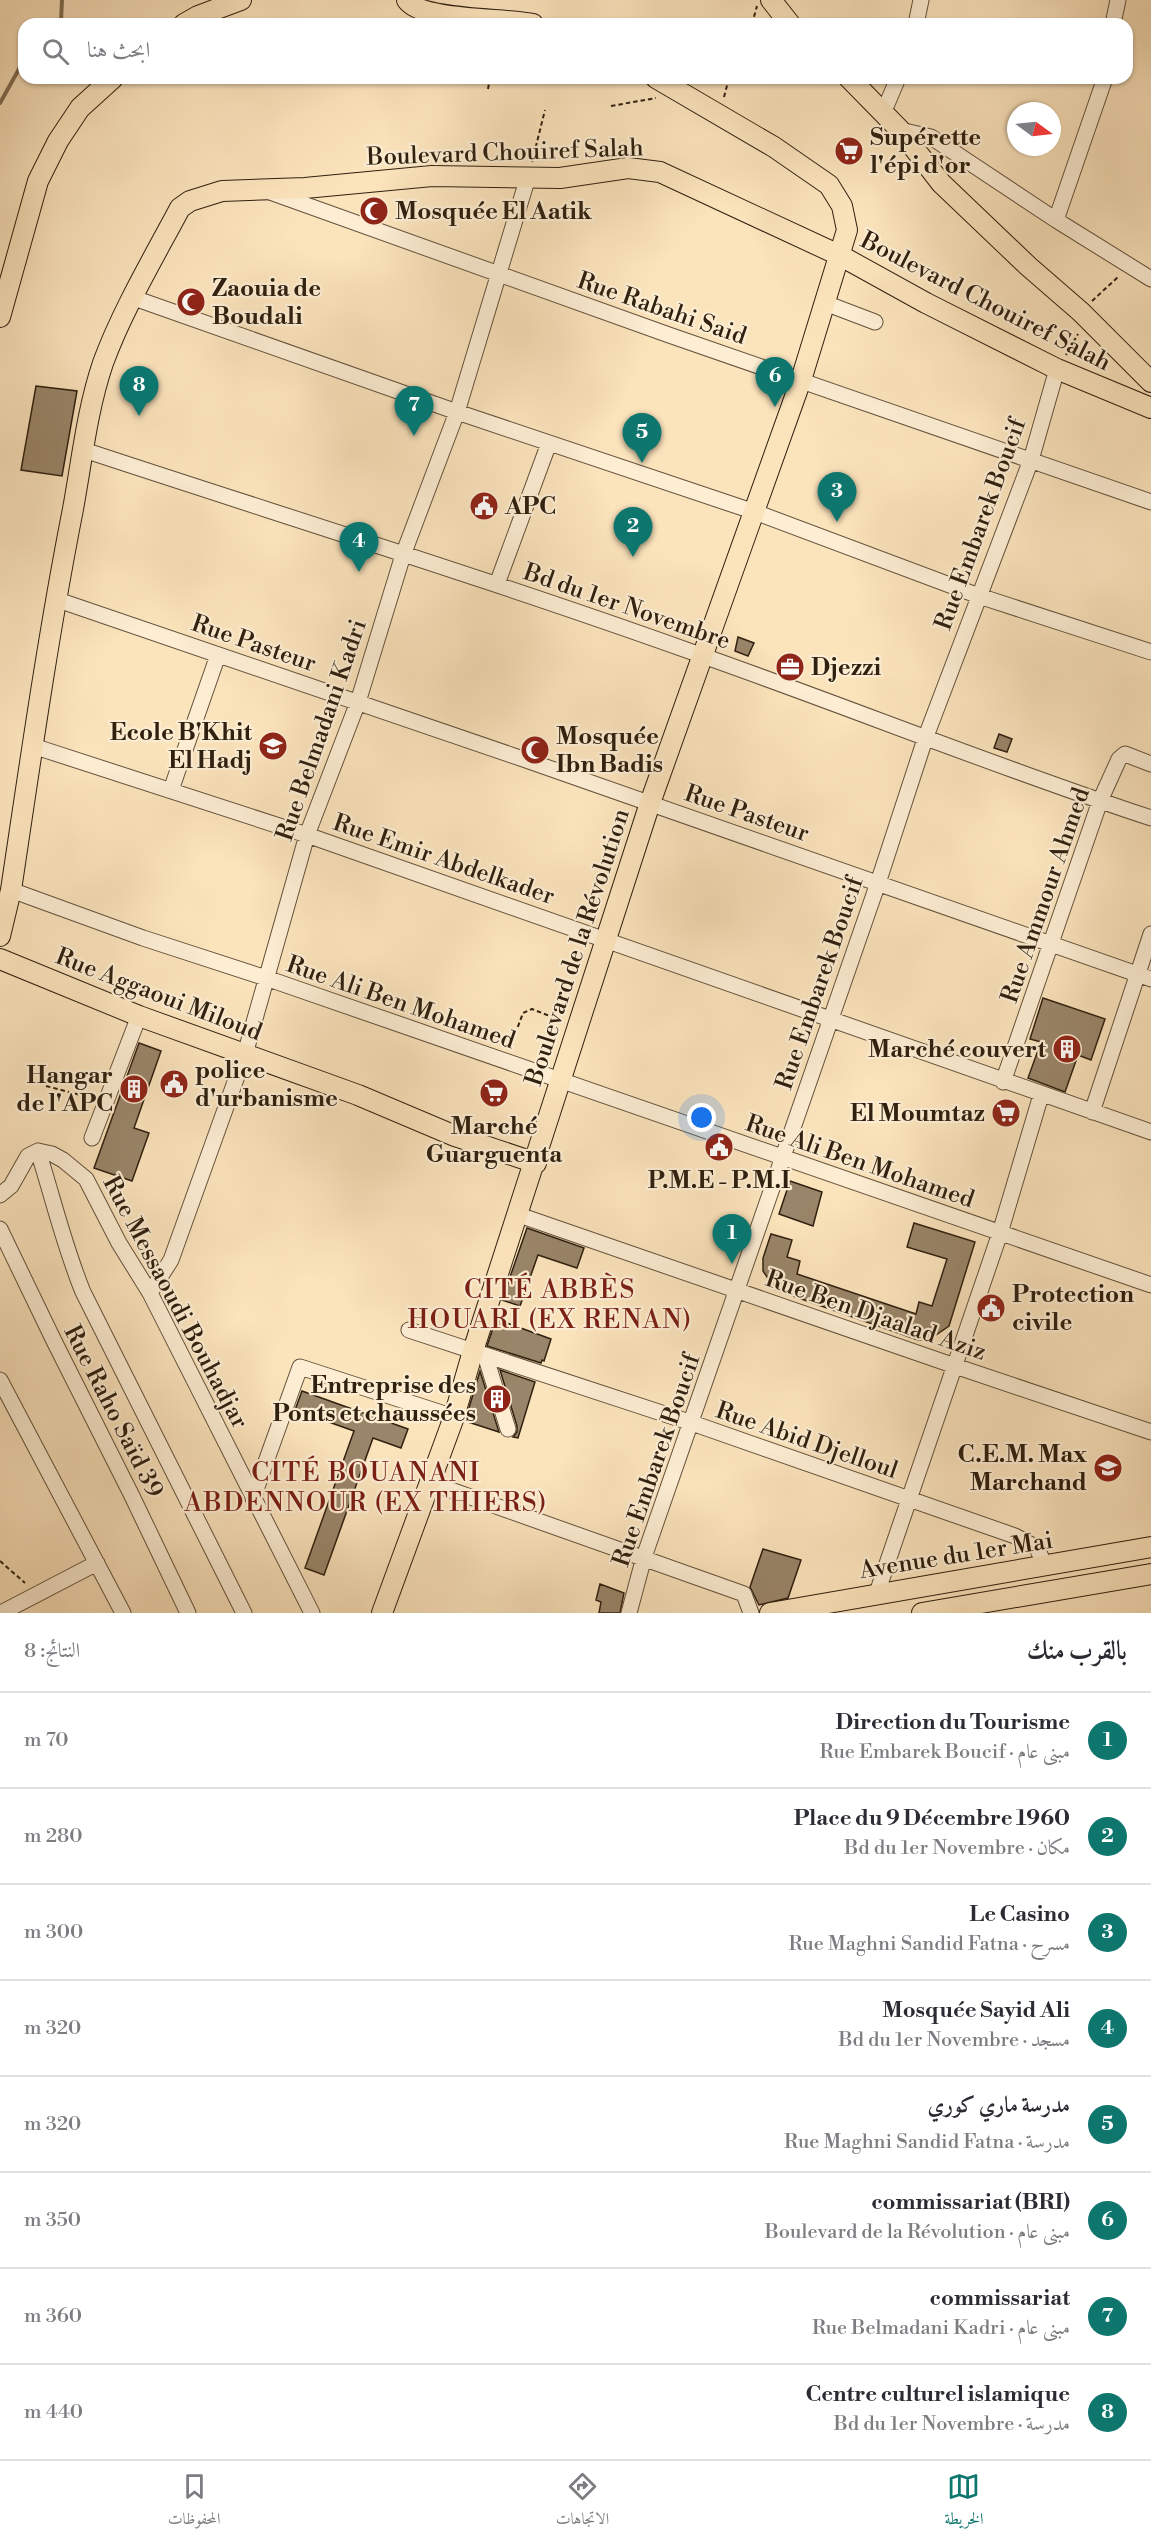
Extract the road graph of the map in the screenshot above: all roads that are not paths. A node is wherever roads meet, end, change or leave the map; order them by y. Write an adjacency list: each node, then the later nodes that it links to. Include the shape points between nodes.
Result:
1 (241, 0): 6 (main road)
2 (407, 0): 7 (main road, via 417,9)
3 (771, 0): 8 (main road)
4 (921, 0): 9 (street)
5 (1118, 0): 10 (street)
6 (194, 18)
7 (472, 18)
8 (785, 18)
9 (917, 18)
10 (1114, 18)
11 (106, 84): 26 (main road, via 80,108 38,180)
12 (667, 84): 21 (main road, Boulevard de la Révolution, via 774,147 829,185 842,206 847,230)
13 (855, 84): 16 (main road)
14 (895, 84): 16 (street)
15 (1103, 84): 20 (street)
16 (884, 111): 17 (main road)
17 (900, 130): 20 (street, via 931,137); 30 (main road, via 941,183)
18 (528, 177): 19 (main road, Boulevard Chouiref Salah, via 432,176); 21 (main road, Boulevard Chouiref Salah, via 560,178 628,168 660,172); 22 (street, Rue Belmadani Kadri)
19 (262, 189): 22 (street, Rue Rabahi Said); 24 (main road, Boulevard Chouiref Salah, via 222,191 180,208)
20 (1056, 220): 23 (street)
21 (841, 256): 25 (main road, Boulevard de la Révolution); 28 (main road, Boulevard Chouiref Salah)
22 (498, 274): 29 (street, Rue Rabahi Said); 32 (street, Rue Belmadani Kadri)
23 (1151, 279)
24 (134, 298): 32 (street); 34 (main road, Boulevard Chouiref Salah, via 104,361 90,406)
25 (825, 303): 27 (street); 29 (main road, Boulevard de la Révolution)
26 (0, 317)
27 (875, 322)
28 (1057, 369): 31 (main road, Boulevard Chouiref Salah); 35 (street, Rue Embarek Boucif)
29 (801, 380): 35 (street, Rue Rabahi Said); 37 (main road, Boulevard de la Révolution)
30 (1151, 382)
31 (1151, 408)
32 (457, 412): 33 (street); 38 (street, Rue Belmadani Kadri)
33 (549, 443): 37 (street); 39 (street)
34 (84, 450): 38 (street, Bd du 1er Novembre); 41 (main road, Boulevard Chouiref Salah)
35 (1030, 460): 36 (street, Rue Rabahi Said); 40 (street, Rue Embarek Boucif)
36 (1151, 502)
37 (754, 512): 40 (street); 43 (main road, Boulevard de la Révolution)
38 (403, 555): 39 (street, Bd du 1er Novembre); 45 (street, Rue Belmadani Kadri)
39 (497, 584): 43 (street, Bd du 1er Novembre)
40 (979, 596): 42 (street); 46 (street, Rue Embarek Boucif)
41 (55, 599): 44 (street, Rue Pasteur); 47 (main road, Boulevard Chouiref Salah)
42 (1151, 652)
43 (699, 654): 46 (street, Bd du 1er Novembre); 51 (main road, Boulevard de la Révolution)
44 (218, 655): 45 (street, Rue Pasteur); 49 (street)
45 (358, 702): 51 (street, Rue Pasteur); 53 (street, Rue Belmadani Kadri)
46 (925, 739): 50 (street, Bd du 1er Novembre); 54 (street, Rue Embarek Boucif)
47 (33, 746): 49 (street, Rue Emir Abdelkader); 55 (main road, Boulevard Chouiref Salah)
48 (1151, 764): 50 (street, Rue Ammour Ahmed, via 1123,754)
49 (171, 789): 53 (street, Rue Emir Abdelkader)
50 (1100, 801): 52 (street, Bd du 1er Novembre); 59 (street, Rue Ammour Ahmed)
51 (650, 803): 54 (street, Rue Pasteur); 58 (main road, Boulevard de la Révolution)
52 (1151, 818)
53 (307, 835): 58 (street, Rue Emir Abdelkader); 62 (street, Rue Belmadani Kadri)
54 (878, 883): 59 (street, Rue Pasteur); 64 (street, Rue Embarek Boucif)
55 (10, 890): 57 (main road, Boulevard Chouiref Salah); 62 (street, Rue Ali Ben Mohamed)
56 (1151, 934): 61 (street)
57 (0, 936)
58 (606, 939): 64 (street, Rue Emir Abdelkader); 66 (main road, Boulevard de la Révolution)
59 (1051, 943): 61 (street, Rue Pasteur); 67 (street, Rue Ammour Ahmed)
60 (0, 959): 63 (main road, Rue Aggaoui Miloud)
61 (1144, 977): 69 (street)
62 (266, 978): 65 (street, Rue Belmadani Kadri); 66 (street, Rue Ali Ben Mohamed)
63 (139, 1016): 65 (main road, Rue Aggaoui Miloud); 71 (street)
64 (829, 1019): 67 (street, Rue Emir Abdelkader); 73 (street, Rue Embarek Boucif)
65 (244, 1054): 74 (main road, Rue Aggaoui Miloud, via 358,1095 455,1136); 81 (street, Rue Belmadani Kadri, via 171,1260)
66 (561, 1082): 73 (street, Rue Ali Ben Mohamed); 74 (main road, Boulevard de la Révolution)
67 (1003, 1082): 68 (street, Rue Emir Abdelkader)
68 (1041, 1095): 69 (street, Rue Emir Abdelkader); 78 (street)
69 (1092, 1112): 70 (street, Rue Emir Abdelkader)
70 (1151, 1132)
71 (92, 1138)
72 (38, 1151): 75 (street, via 28,1156 11,1186); 81 (street, Rue Messaoudi Bouhadjar, via 63,1160 86,1179); 103 (street, via 83,1292)
73 (782, 1158): 78 (street, Rue Ali Ben Mohamed); 80 (street, Rue Embarek Boucif)
74 (536, 1163): 76 (main road, Boulevard de la Révolution)
75 (0, 1195)
76 (519, 1215): 80 (street, Rue Ben Djaalad Aziz); 83 (main road, Boulevard de la Révolution)
77 (0, 1229): 102 (street, Rue Raho Saïd 39)
78 (1000, 1233): 79 (street, Rue Ali Ben Mohamed); 84 (street)
79 (1151, 1285)
80 (738, 1290): 84 (street, Rue Ben Djaalad Aziz); 87 (street, Rue Embarek Boucif)
81 (150, 1293): 91 (street, Rue Messaoudi Bouhadjar)
82 (409, 1330): 83 (street, Rue Abid Djelloul)
83 (479, 1353): 86 (main road, Boulevard de la Révolution); 87 (street, Rue Abid Djelloul); 88 (street)
84 (955, 1366): 89 (street, Rue Ben Djaalad Aziz); 92 (street)
85 (0, 1380): 95 (street)
86 (454, 1417): 90 (main road, Boulevard de la Révolution); 91 (street, via 300,1367)
87 (692, 1423): 92 (street, Rue Abid Djelloul); 94 (street, Rue Embarek Boucif)
88 (508, 1429)
89 (1151, 1432)
90 (431, 1483): 94 (street); 105 (main road, Boulevard de la Révolution)
91 (253, 1498): 104 (street, Rue Messaoudi Bouhadjar)
92 (908, 1499): 96 (street, Rue Abid Djelloul, via 1029,1542 1037,1548); 99 (street)
93 (1151, 1547): 96 (main road, Avenue du 1er Mai)
94 (644, 1557): 106 (street, Rue Embarek Boucif); 107 (street, via 744,1594)
95 (97, 1563): 100 (street); 101 (street)
96 (1045, 1566): 98 (main road); 99 (main road, Avenue du 1er Mai)
97 (1151, 1574): 98 (main road, Avenue du 1er Mai)
98 (1048, 1592): 109 (main road, Avenue du 1er Mai)
99 (877, 1593): 108 (main road, Avenue du 1er Mai)
100 (1, 1613)
101 (123, 1613)
102 (188, 1613)
103 (244, 1613)
104 (312, 1613)
105 (382, 1613)
106 (629, 1613)
107 (751, 1613)
108 (770, 1613)
109 (922, 1613)

